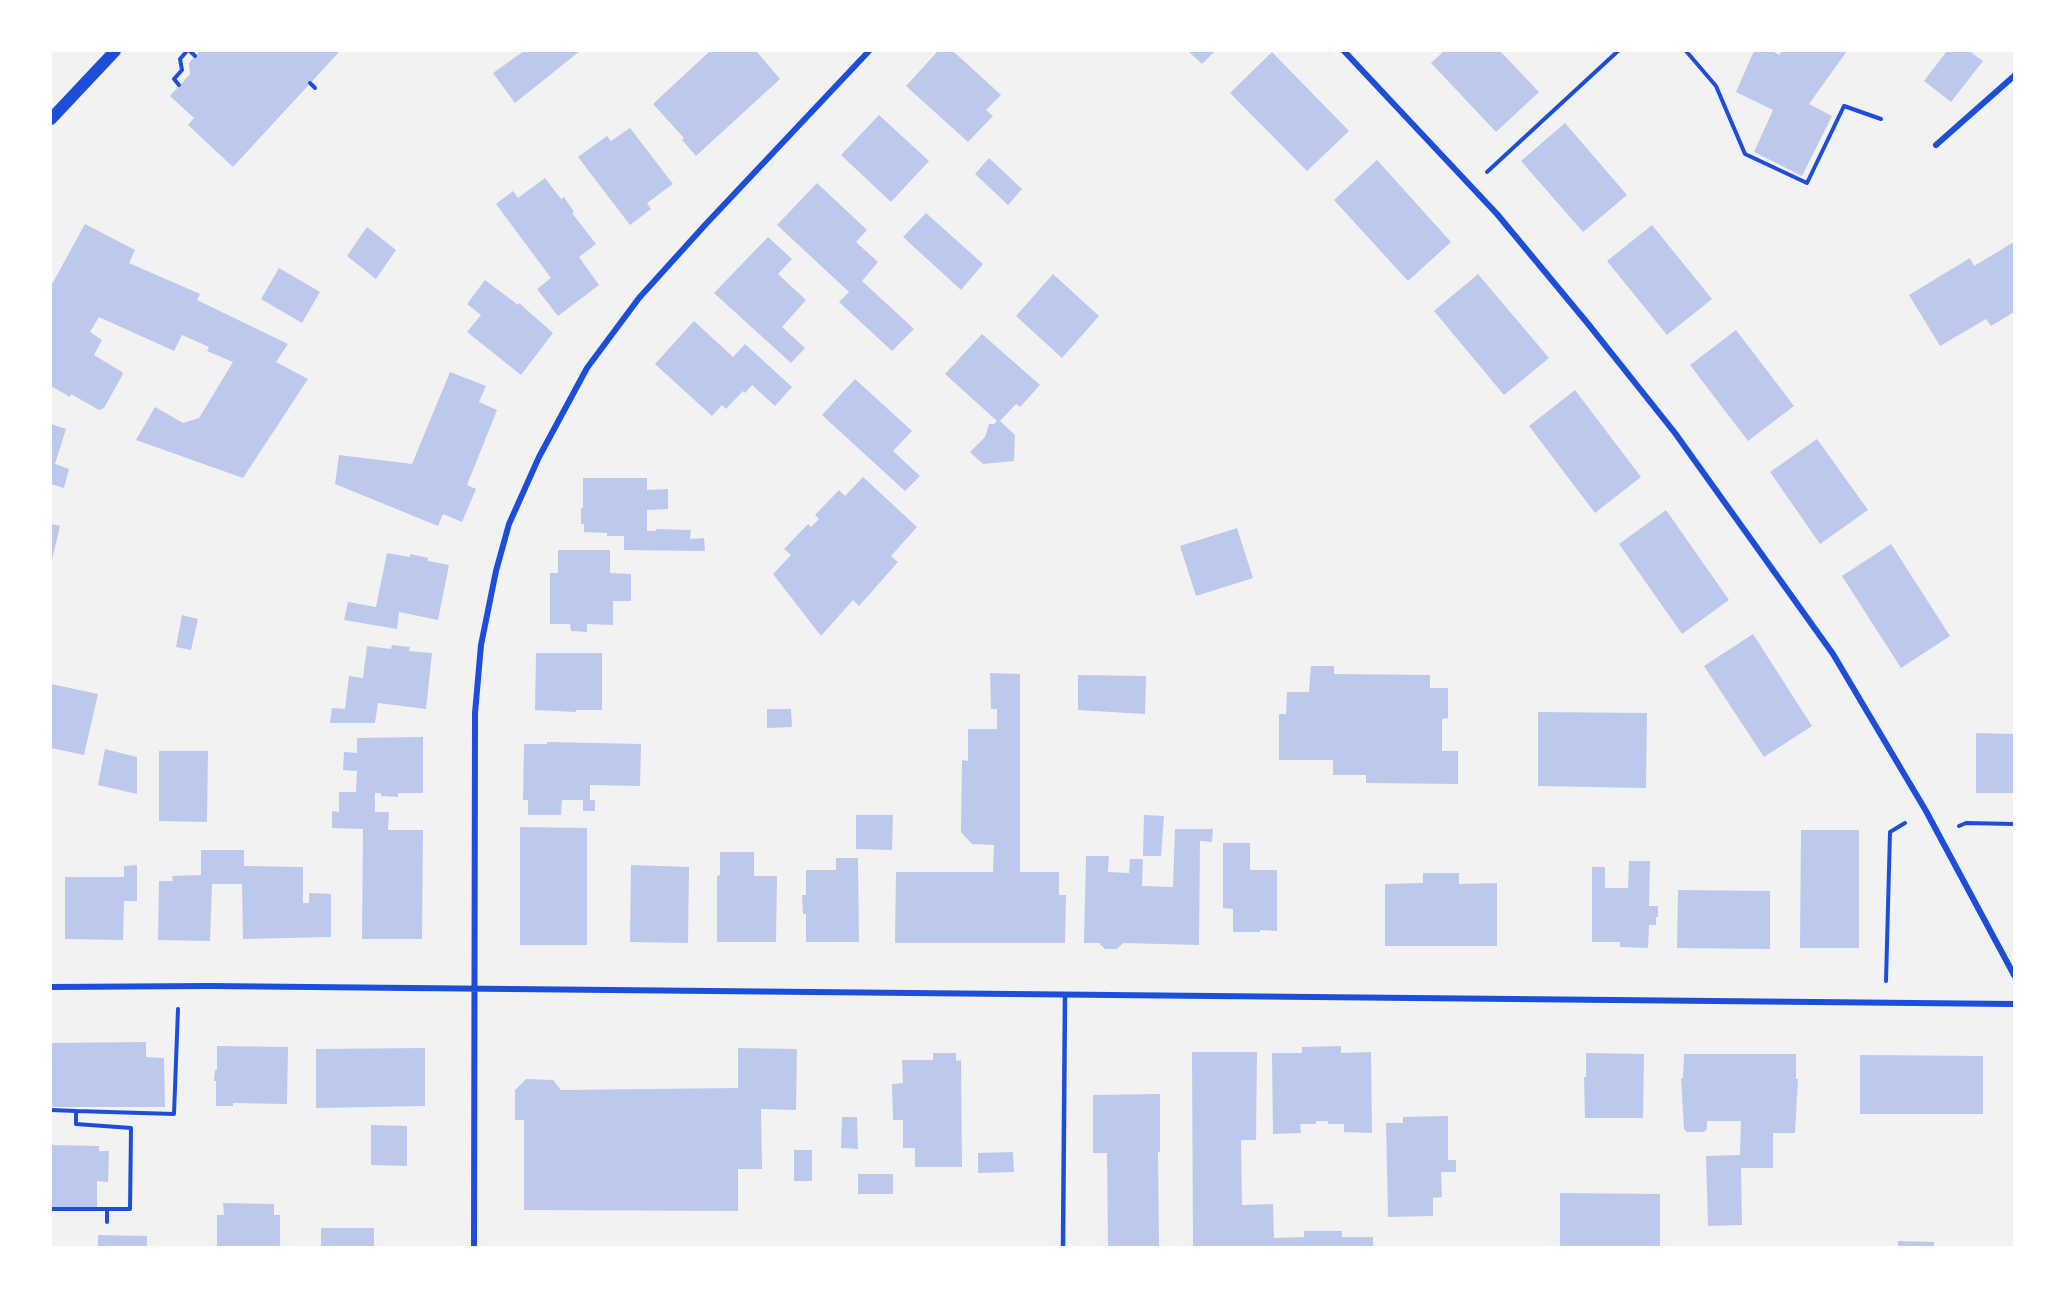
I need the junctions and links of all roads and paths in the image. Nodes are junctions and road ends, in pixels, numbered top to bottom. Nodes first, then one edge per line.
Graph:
1 (115, 51) edge
2 (188, 51) edge
3 (869, 51) edge
4 (1344, 51) edge
5 (1618, 51) edge
6 (1686, 51) edge
7 (195, 56) dead end
8 (2014, 76) edge
9 (310, 83) dead end
10 (180, 85) dead end
11 (315, 88) dead end
12 (51, 118) edge
13 (1881, 119) dead end
14 (1936, 145) dead end
15 (1471, 186) junction
16 (1926, 811) junction
17 (2014, 824) edge
18 (1940, 835) junction
19 (2014, 975) edge
20 (51, 987) edge
21 (179, 988) junction
22 (474, 989) junction
23 (1065, 995) junction
24 (1886, 1003) junction
25 (2014, 1004) edge
26 (51, 1110) edge
27 (76, 1111) junction
28 (51, 1209) edge
29 (107, 1210) junction
30 (107, 1222) dead end
31 (474, 1247) edge
32 (1063, 1247) edge

1 - 12 main road
2 - 7 path
2 - 10 path
3 - 22 street
4 - 15 street
5 - 15 path
6 - 13 path
8 - 14 street
9 - 11 path
15 - 16 street
16 - 18 street
16 - 24 path
17 - 18 path
18 - 19 street
20 - 21 street
21 - 22 street
21 - 27 path
22 - 23 street
22 - 31 street
23 - 24 street
23 - 32 lane
24 - 25 street
26 - 27 path
27 - 29 path
28 - 29 path
29 - 30 path

